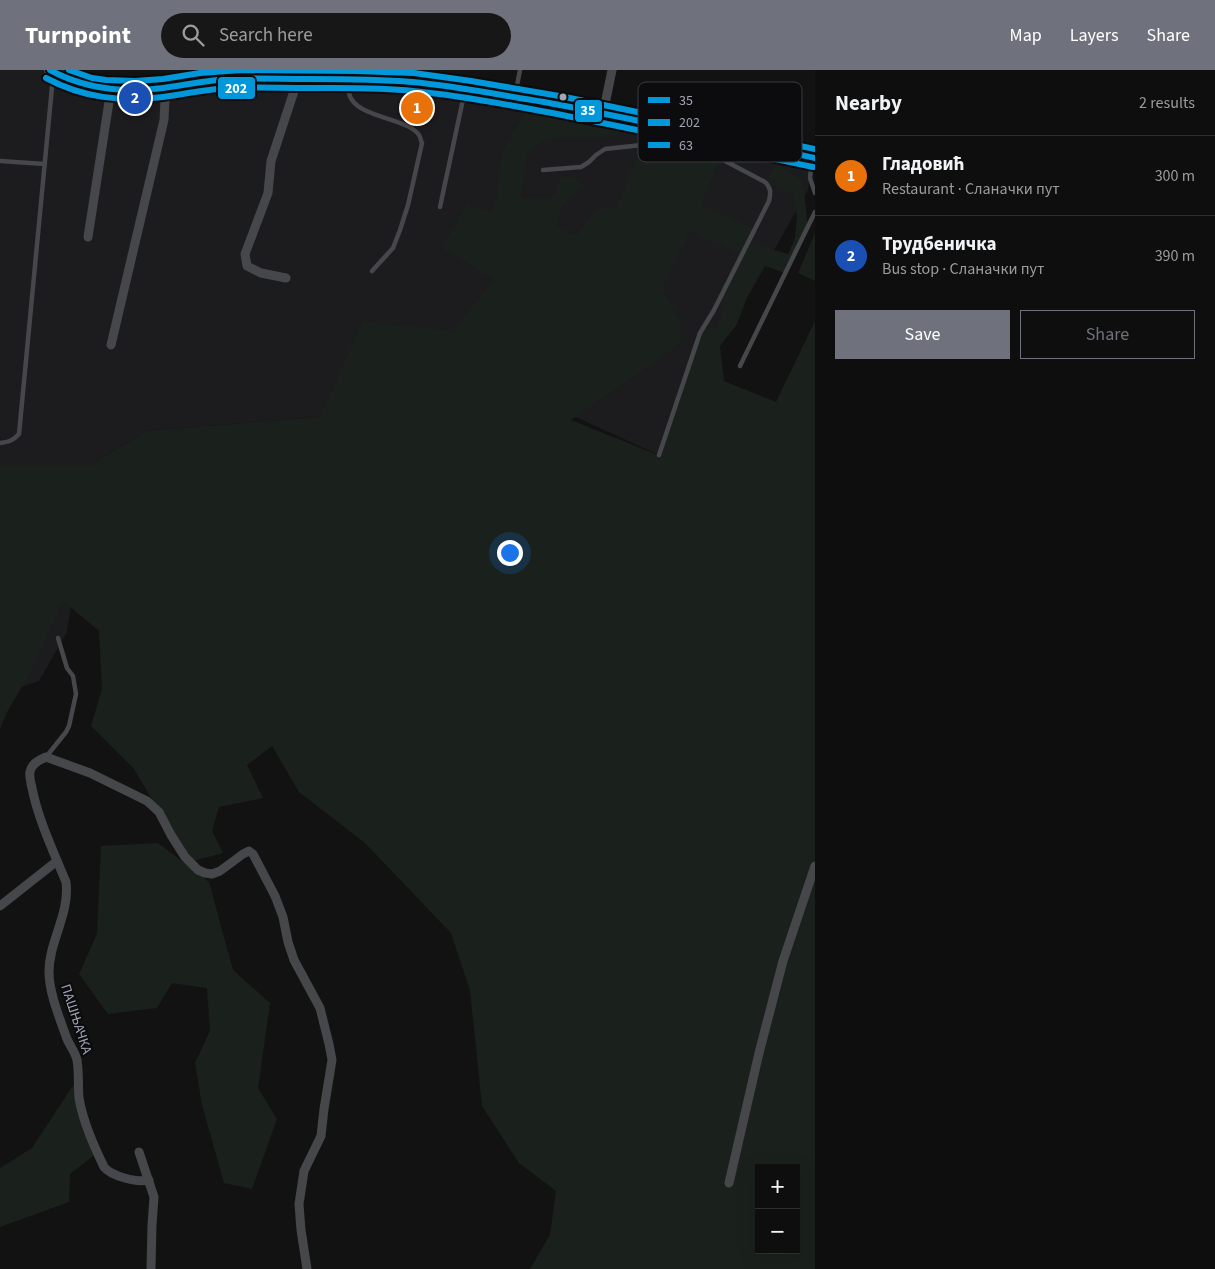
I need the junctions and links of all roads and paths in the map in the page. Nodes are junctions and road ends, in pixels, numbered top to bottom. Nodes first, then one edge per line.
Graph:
1 (520, 70) edge
2 (612, 70) edge
3 (52, 71) edge
4 (209, 75) edge
5 (298, 79) junction
6 (348, 80) junction
7 (163, 88) junction
8 (111, 89) junction
9 (466, 89) junction
10 (515, 97) junction
11 (603, 114) junction
12 (638, 121) edge
13 (638, 145) edge
14 (814, 158) edge
15 (0, 161) edge
16 (727, 162) edge
17 (45, 164) junction
18 (544, 170) dead end
19 (815, 192) edge
20 (440, 207) dead end
21 (815, 212) edge
22 (88, 237) dead end
23 (372, 271) dead end
24 (286, 278) dead end
25 (111, 345) dead end
26 (740, 366) dead end
27 (0, 443) edge
28 (659, 455) dead end
29 (58, 638) dead end
30 (46, 757) junction
31 (57, 861) junction
32 (815, 866) edge
33 (0, 906) edge
34 (139, 1152) dead end
35 (148, 1180) junction
36 (730, 1183) dead end
37 (151, 1269) edge
38 (307, 1269) edge

1 - 10 lane
2 - 11 street
3 - 8 street
3 - 17 lane
4 - 5 street
4 - 7 street
5 - 6 street
5 - 24 street
6 - 9 street
6 - 23 lane
7 - 8 street
7 - 25 street
8 - 22 street
9 - 10 street
9 - 20 lane
10 - 11 street
11 - 12 street
13 - 18 lane
14 - 19 lane
15 - 17 lane
16 - 28 lane
17 - 27 lane
21 - 26 lane
29 - 30 lane
30 - 31 street
30 - 38 street
31 - 33 street
31 - 35 street, ПАШЊАЧКА
32 - 36 street
34 - 35 street
35 - 37 street

